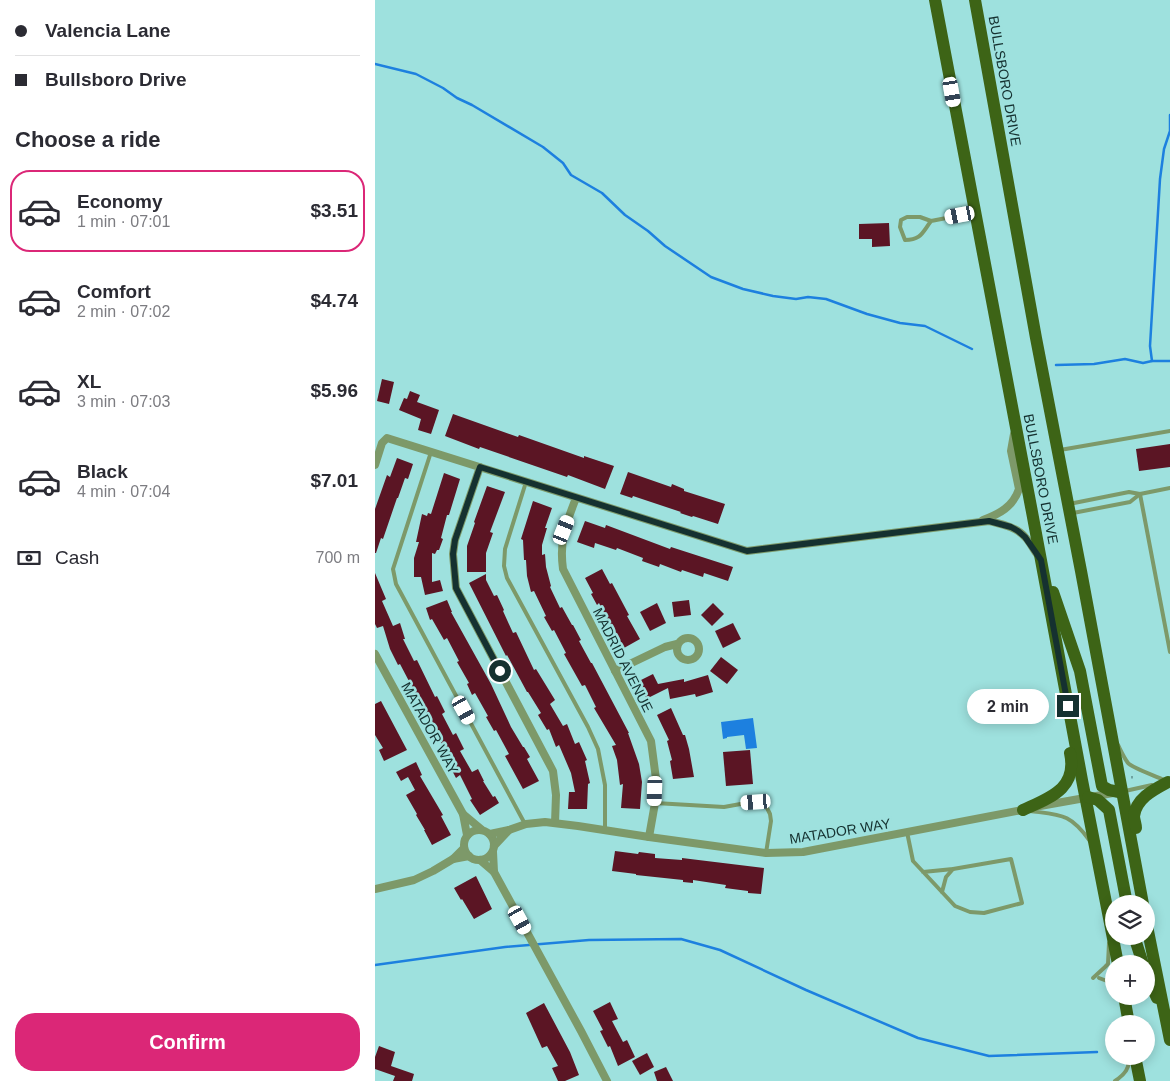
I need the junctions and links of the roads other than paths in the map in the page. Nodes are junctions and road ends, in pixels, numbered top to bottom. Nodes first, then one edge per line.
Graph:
1 (935, 0) edge
2 (975, 0) edge
3 (975, 212) junction
4 (931, 221) junction
5 (1015, 426) junction
6 (1170, 431) edge
7 (1058, 450) junction
8 (431, 452) junction
9 (375, 465) edge
10 (480, 467) junction
11 (526, 482) junction
12 (1170, 488) edge
13 (1139, 494) junction
14 (576, 498) junction
15 (1068, 509) junction
16 (969, 524) junction
17 (1040, 557) junction
18 (677, 644) dead end
19 (1170, 652) edge
20 (375, 654) edge
21 (615, 671) junction
22 (1068, 706) junction
23 (1112, 735) junction
24 (1169, 782) edge
25 (1121, 792) junction
26 (1087, 798) junction
27 (655, 803) junction
28 (1023, 810) junction
29 (463, 814) junction
30 (555, 823) junction
31 (525, 825) junction
32 (481, 829) junction
33 (509, 830) junction
34 (605, 830) junction
35 (907, 832) junction
36 (490, 834) junction
37 (467, 835) junction
38 (649, 837) junction
39 (464, 848) junction
40 (493, 849) junction
41 (1096, 851) junction
42 (767, 853) junction
43 (469, 856) junction
44 (453, 859) junction
45 (480, 860) junction
46 (953, 869) junction
47 (494, 872) junction
48 (923, 872) junction
49 (1139, 880) junction
50 (375, 889) edge
51 (942, 892) junction
52 (1125, 895) edge
53 (1142, 895) edge
54 (1105, 897) edge
55 (1108, 945) edge
56 (1151, 945) edge
57 (1093, 978) dead end
58 (1099, 978) dead end
59 (1105, 980) edge
60 (1155, 994) edge
61 (1166, 1019) junction
62 (1170, 1040) edge
63 (1128, 1065) edge
64 (1137, 1065) edge
65 (605, 1081) edge
66 (1115, 1081) edge
67 (1140, 1081) edge

1 - 3 main road, BULLSBORO DRIVE
2 - 7 main road, BULLSBORO DRIVE
3 - 4 lane
3 - 5 main road, BULLSBORO DRIVE
4 - 4 lane
5 - 16 street
5 - 17 main road, BULLSBORO DRIVE
6 - 7 lane
7 - 15 main road, BULLSBORO DRIVE
8 - 9 street
8 - 10 street
8 - 31 lane
10 - 11 street
10 - 30 street
11 - 14 street
11 - 34 lane
12 - 13 lane
13 - 15 lane
13 - 15 lane
13 - 19 lane
14 - 16 street
14 - 21 street, MADRID AVENUE
15 - 23 main road, BULLSBORO DRIVE
16 - 17 street
17 - 22 main road, BULLSBORO DRIVE
17 - 25 main road
18 - 21 street
20 - 29 street, MATADOR WAY
21 - 27 street, MADRID AVENUE
22 - 26 main road, BULLSBORO DRIVE
22 - 28 main road
23 - 24 lane
23 - 25 main road, BULLSBORO DRIVE
24 - 25 lane
24 - 49 main road
25 - 26 street, MATADOR WAY
25 - 49 main road, BULLSBORO DRIVE
26 - 28 street, MATADOR WAY
26 - 41 main road, BULLSBORO DRIVE
26 - 52 main road
27 - 38 street, MADRID AVENUE
27 - 42 lane
28 - 35 street, MATADOR WAY
28 - 41 lane
29 - 32 street, MATADOR WAY
29 - 37 street, MATADOR WAY
30 - 31 street, MATADOR WAY
30 - 34 street, MATADOR WAY
31 - 33 street, MATADOR WAY
32 - 36 street
32 - 37 street
33 - 36 street, MATADOR WAY
33 - 40 street, MATADOR WAY
34 - 38 street, MATADOR WAY
35 - 42 street, MATADOR WAY
35 - 48 lane
36 - 40 street
37 - 39 street
38 - 42 street, MATADOR WAY
39 - 43 street
39 - 44 street
40 - 45 street
40 - 47 street
41 - 54 main road, BULLSBORO DRIVE
43 - 44 street
43 - 45 street
44 - 50 street
45 - 47 street
46 - 48 lane
46 - 51 lane
46 - 51 lane
47 - 65 street
48 - 51 lane
49 - 53 main road, BULLSBORO DRIVE
55 - 57 lane
56 - 61 main road
58 - 59 lane
60 - 61 main road
61 - 62 main road
63 - 66 lane
64 - 67 main road

